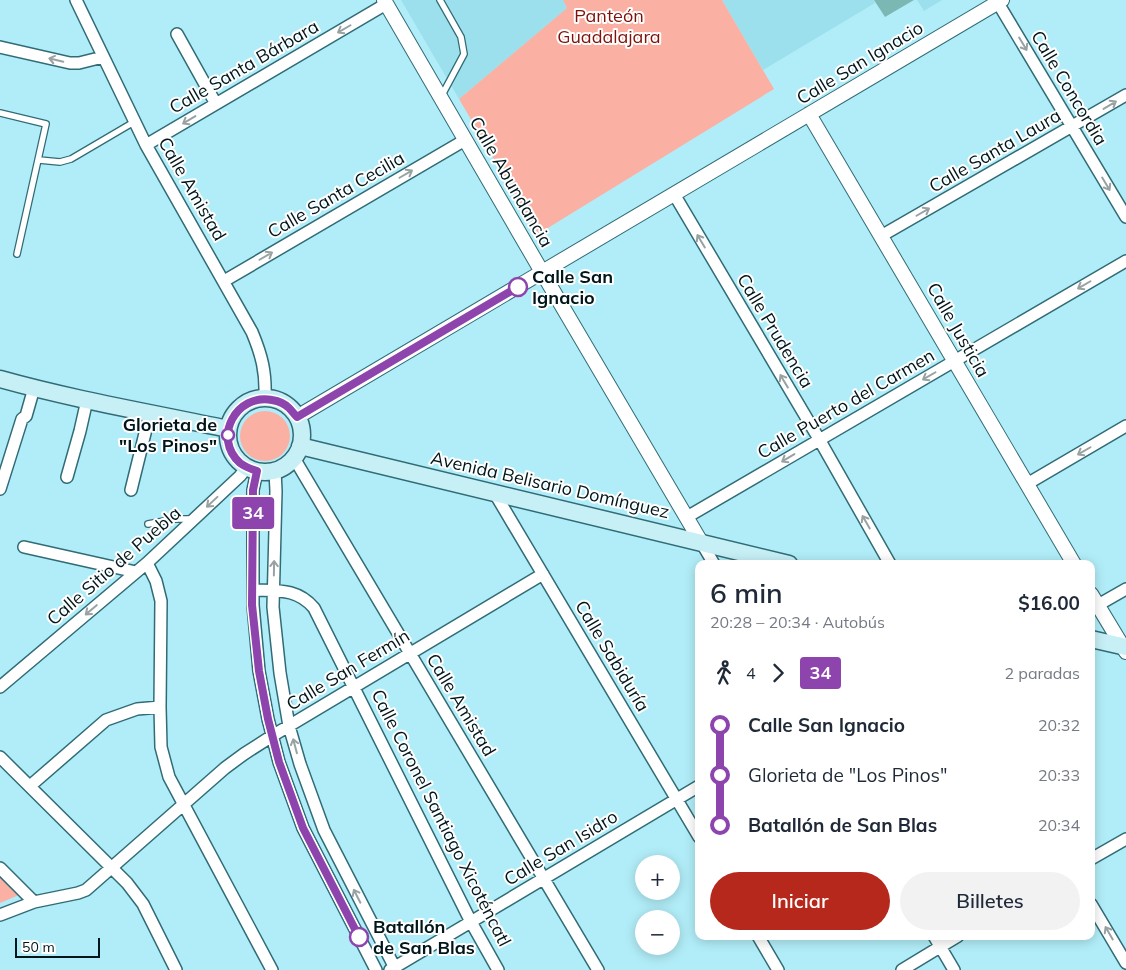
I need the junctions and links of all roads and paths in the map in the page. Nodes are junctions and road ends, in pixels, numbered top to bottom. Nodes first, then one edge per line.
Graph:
1 (440, 0) edge
2 (78, 1) edge
3 (1000, 1) edge
4 (385, 2) edge
5 (177, 34) dead end
6 (0, 47) edge
7 (103, 57) junction
8 (1126, 96) edge
9 (440, 98) junction
10 (216, 104) junction
11 (0, 113) edge
12 (809, 114) junction
13 (134, 122) junction
14 (1073, 127) junction
15 (465, 140) junction
16 (146, 146) junction
17 (39, 160) junction
18 (674, 194) junction
19 (1126, 217) edge
20 (881, 236) junction
21 (17, 254) dead end
22 (1126, 261) edge
23 (542, 272) junction
24 (224, 281) junction
25 (955, 362) junction
26 (0, 379) edge
27 (30, 387) junction
28 (265, 398) junction
29 (87, 400) junction
30 (150, 413) junction
31 (297, 417) junction
32 (1126, 426) edge
33 (228, 429) junction
34 (819, 439) junction
35 (297, 452) junction
36 (252, 469) junction
37 (275, 471) junction
38 (67, 477) dead end
39 (1027, 484) junction
40 (0, 489) edge
41 (130, 490) dead end
42 (494, 492) junction
43 (687, 517) junction
44 (193, 520) junction
45 (148, 524) dead end
46 (701, 542) junction
47 (24, 547) dead end
48 (712, 560) edge
49 (773, 560) edge
50 (888, 560) edge
51 (1072, 560) edge
52 (147, 563) junction
53 (136, 572) junction
54 (543, 574) junction
55 (1126, 589) edge
56 (253, 590) junction
57 (274, 591) junction
58 (1095, 600) edge
59 (1095, 640) edge
60 (1125, 649) edge
61 (410, 654) junction
62 (0, 687) edge
63 (354, 687) junction
64 (160, 707) junction
65 (289, 726) junction
66 (272, 736) junction
67 (0, 757) edge
68 (30, 786) junction
69 (695, 788) edge
70 (676, 800) junction
71 (184, 804) junction
72 (695, 831) edge
73 (1126, 839) edge
74 (1095, 857) edge
75 (111, 867) junction
76 (0, 868) edge
77 (544, 878) junction
78 (34, 902) junction
79 (1095, 911) edge
80 (0, 915) edge
81 (471, 922) junction
82 (760, 940) edge
83 (936, 940) edge
84 (951, 940) edge
85 (940, 947) junction
86 (1126, 963) edge
87 (393, 969) edge
88 (176, 970) edge
89 (272, 970) edge
90 (376, 970) edge
91 (498, 970) edge
92 (598, 970) edge
93 (778, 970) edge
94 (902, 970) edge
95 (954, 970) edge

1 - 9 lane
2 - 7 street, Calle Amistad
3 - 12 street, Calle San Ignacio
3 -> 14 street, Calle Concordia
4 - 9 street, Calle Abundancia
4 -> 10 street, Calle Santa Bárbara
5 - 10 street
7 -> 6 street
7 - 13 street, Calle Amistad
14 -> 8 street, Calle Santa Laura
9 - 15 street, Calle Abundancia
10 -> 16 street, Calle Santa Bárbara
11 - 17 lane
12 - 18 street, Calle San Ignacio
12 - 20 street, Calle Justicia
13 - 16 street, Calle Amistad
13 - 17 lane
14 -> 19 street, Calle Concordia
20 -> 14 street, Calle Santa Laura
15 - 23 street, Calle Abundancia
24 -> 15 street, Calle Santa Cecilia
16 - 24 street, Calle Amistad
17 - 21 lane
18 - 23 street, Calle San Ignacio
34 -> 18 street, Calle Prudencia
20 - 25 street, Calle Justicia
22 -> 25 street, Calle Puerto del Carmen
23 - 31 street, Calle San Ignacio
23 - 43 street, Calle Abundancia
24 - 28 street, Calle Amistad
25 -> 34 street, Calle Puerto del Carmen
25 - 39 street, Calle Justicia
26 - 27 main road
27 - 29 main road
27 - 40 street
28 - 31 main road
28 - 33 main road
29 - 30 main road
29 - 38 street
30 - 33 main road
30 - 41 street
31 - 35 main road
32 -> 39 street
33 - 36 main road
34 -> 43 street, Calle Puerto del Carmen
50 -> 34 street, Calle Prudencia
35 - 37 main road
35 - 42 main road, Avenida Belisario Domínguez
35 - 61 street, Calle Amistad
36 - 37 main road
36 -> 44 street, Calle Sitio de Puebla
36 - 56 street
57 -> 37 street
39 - 51 street, Calle Justicia
42 - 46 main road, Avenida Belisario Domínguez
42 - 54 street, Calle Sabiduría
43 - 46 street, Calle Abundancia
44 - 45 lane
44 - 52 street, Calle Sitio de Puebla
46 - 48 street, Calle Abundancia
46 - 49 main road, Avenida Belisario Domínguez
47 - 53 street
52 - 53 street, Calle Sitio de Puebla
52 - 64 street
53 -> 62 street, Calle Sitio de Puebla
54 - 61 street, Calle San Fermín
54 - 70 street, Calle Sabiduría
55 - 58 street
56 - 57 street, Calle Coronel Santiago Xicoténcatl
56 - 66 street
57 - 63 street, Calle Coronel Santiago Xicoténcatl
57 - 65 street
58 - 60 street
59 - 60 main road
61 - 63 street, Calle San Fermín
61 - 77 street, Calle Amistad
63 - 65 street, Calle San Fermín
63 - 81 street, Calle Coronel Santiago Xicoténcatl
64 - 68 street
64 - 71 street
65 - 66 street, Calle San Fermín
87 -> 65 street
66 - 71 street, Calle San Fermín
66 - 90 street
67 - 68 street
68 - 75 street
69 - 70 street, Calle San Isidro
70 - 72 street, Calle Sabiduría
70 - 77 street, Calle San Isidro
71 - 75 street, Calle San Fermín
71 - 89 street
73 - 74 street
75 - 78 street, Calle San Fermín
75 - 88 street
76 - 78 street
77 - 81 street, Calle San Isidro
77 - 92 street, Calle Amistad
78 - 80 street, Calle San Fermín
86 -> 79 street
81 - 87 street, Calle San Isidro
81 - 91 street, Calle Coronel Santiago Xicoténcatl
82 - 93 street
83 - 85 street
84 - 85 street
85 - 94 street
85 - 95 street

